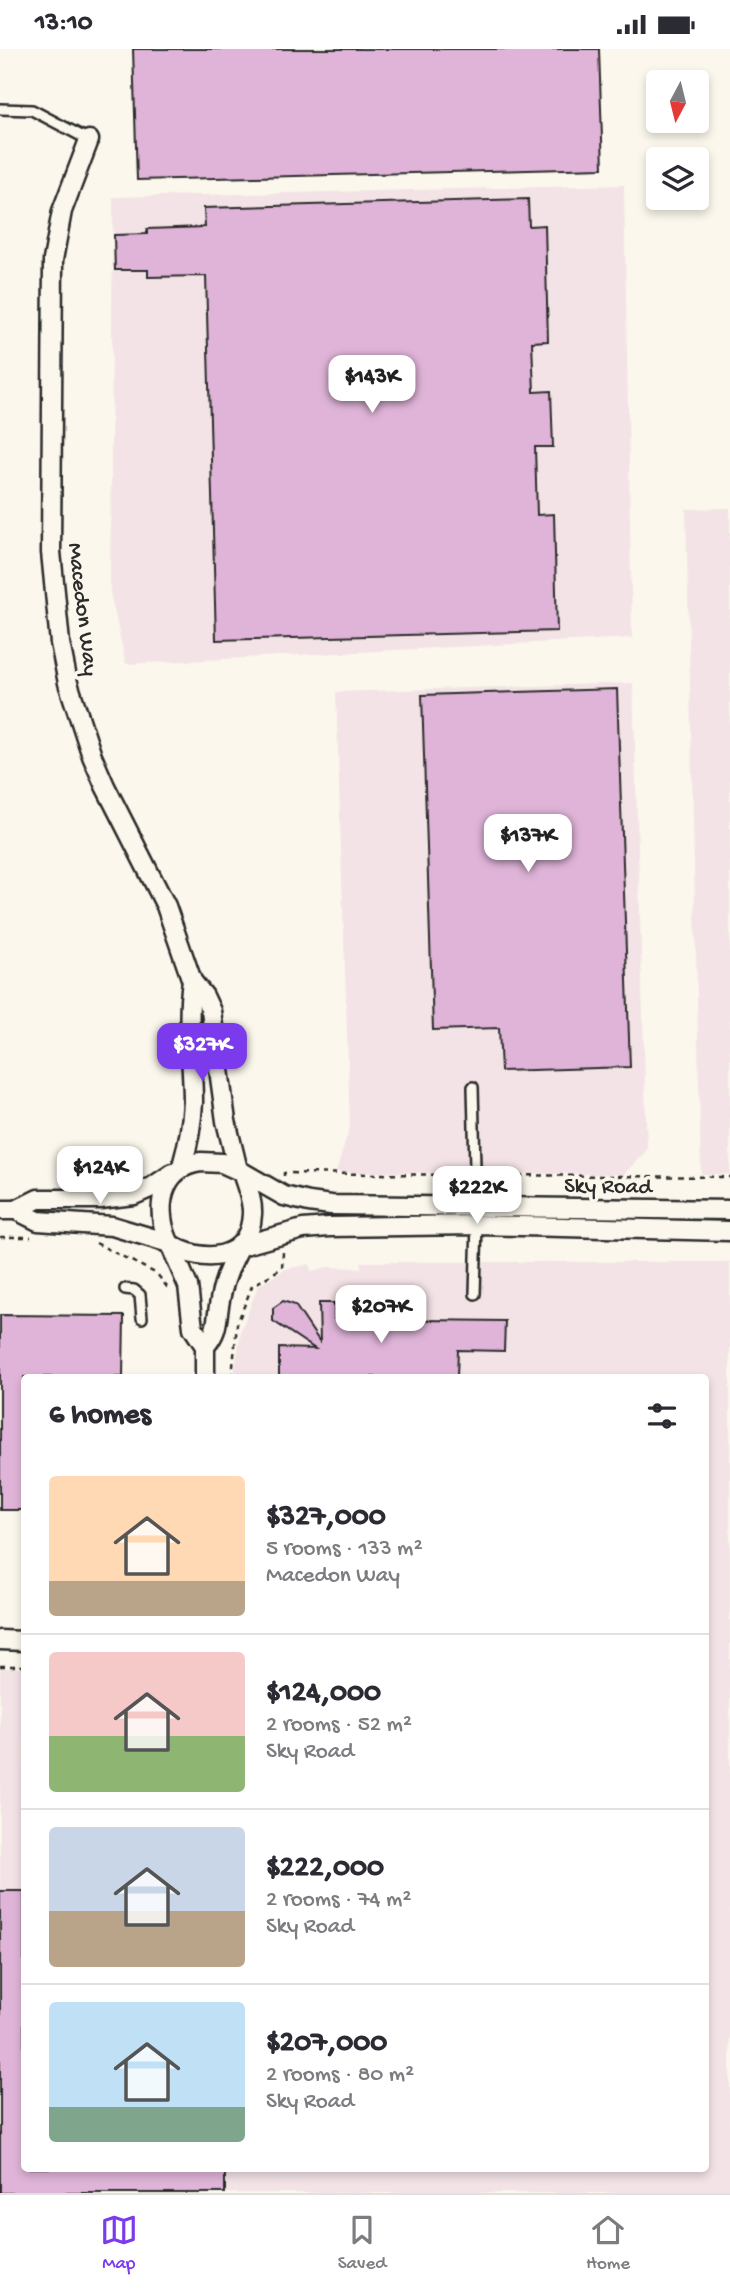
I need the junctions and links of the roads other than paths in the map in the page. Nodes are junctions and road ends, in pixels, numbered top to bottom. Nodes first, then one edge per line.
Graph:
1 (0, 109) edge
2 (89, 140) joint
3 (192, 981) junction
4 (473, 1087) dead end
5 (180, 1168) junction
6 (240, 1171) junction
7 (476, 1207) junction
8 (8, 1210) edge
9 (730, 1210) edge
10 (477, 1225) junction
11 (730, 1231) edge
12 (170, 1244) junction
13 (240, 1247) junction
14 (125, 1289) dead end
15 (475, 1294) dead end
16 (142, 1318) dead end
17 (205, 1346) junction
18 (205, 1374) edge
19 (0, 1640) edge
20 (21, 1640) edge

1 - 2 lane
2 - 3 street, Macedon Way
3 - 5 street, Macedon Way
3 - 6 street, Macedon Way
4 - 7 lane
5 - 6 street
5 - 8 street
5 - 12 street
6 - 7 street, Sky Road
6 - 13 street
7 - 9 street, Sky Road
7 - 10 lane
8 - 12 street
10 - 11 street, Sky Road
10 - 13 street, Sky Road
10 - 15 lane
12 - 13 street
12 - 17 street
13 - 17 street
14 - 16 lane
17 - 18 street
19 - 20 street

